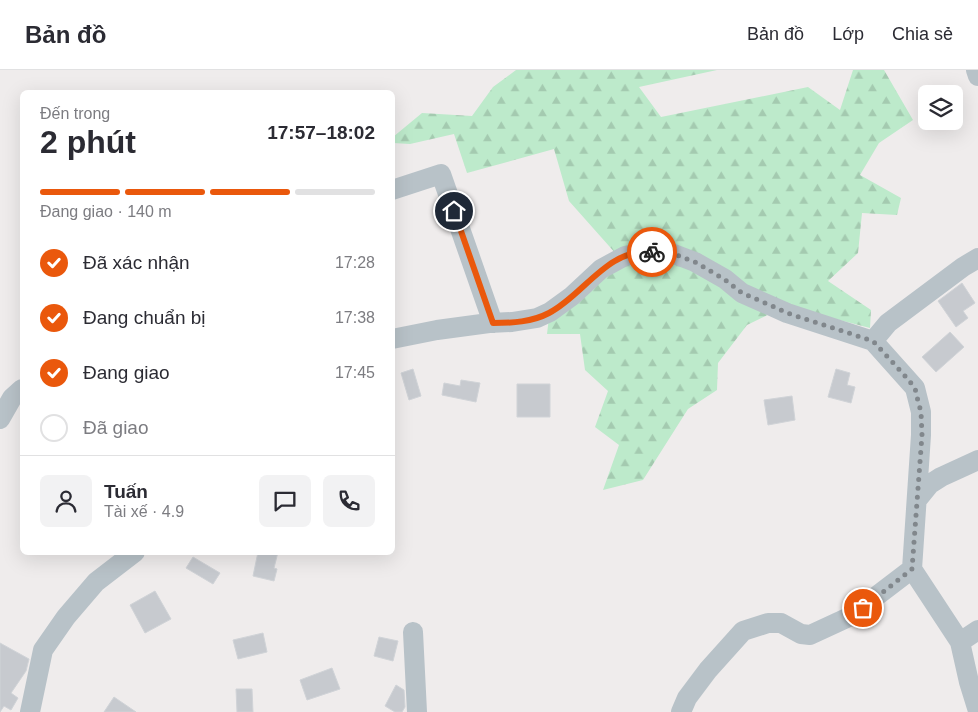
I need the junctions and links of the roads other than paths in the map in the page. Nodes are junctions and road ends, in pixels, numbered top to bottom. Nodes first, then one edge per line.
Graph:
1 (976, 70) edge
2 (978, 76) edge
3 (395, 189) edge
4 (978, 258) edge
5 (493, 323) junction
6 (395, 338) edge
7 (873, 341) junction
8 (20, 391) edge
9 (0, 419) edge
10 (978, 460) edge
11 (917, 500) junction
12 (131, 555) edge
13 (912, 569) junction
14 (978, 630) edge
15 (413, 632) dead end
16 (960, 642) junction
17 (978, 711) edge
18 (30, 712) edge
19 (417, 712) edge
20 (681, 712) edge

1 - 2 street
3 - 5 street
4 - 7 street
5 - 6 street
5 - 7 street
7 - 11 street
8 - 9 street
10 - 11 street
11 - 13 street
12 - 18 street
13 - 16 street
13 - 20 street
14 - 16 street
15 - 19 street
16 - 17 street

